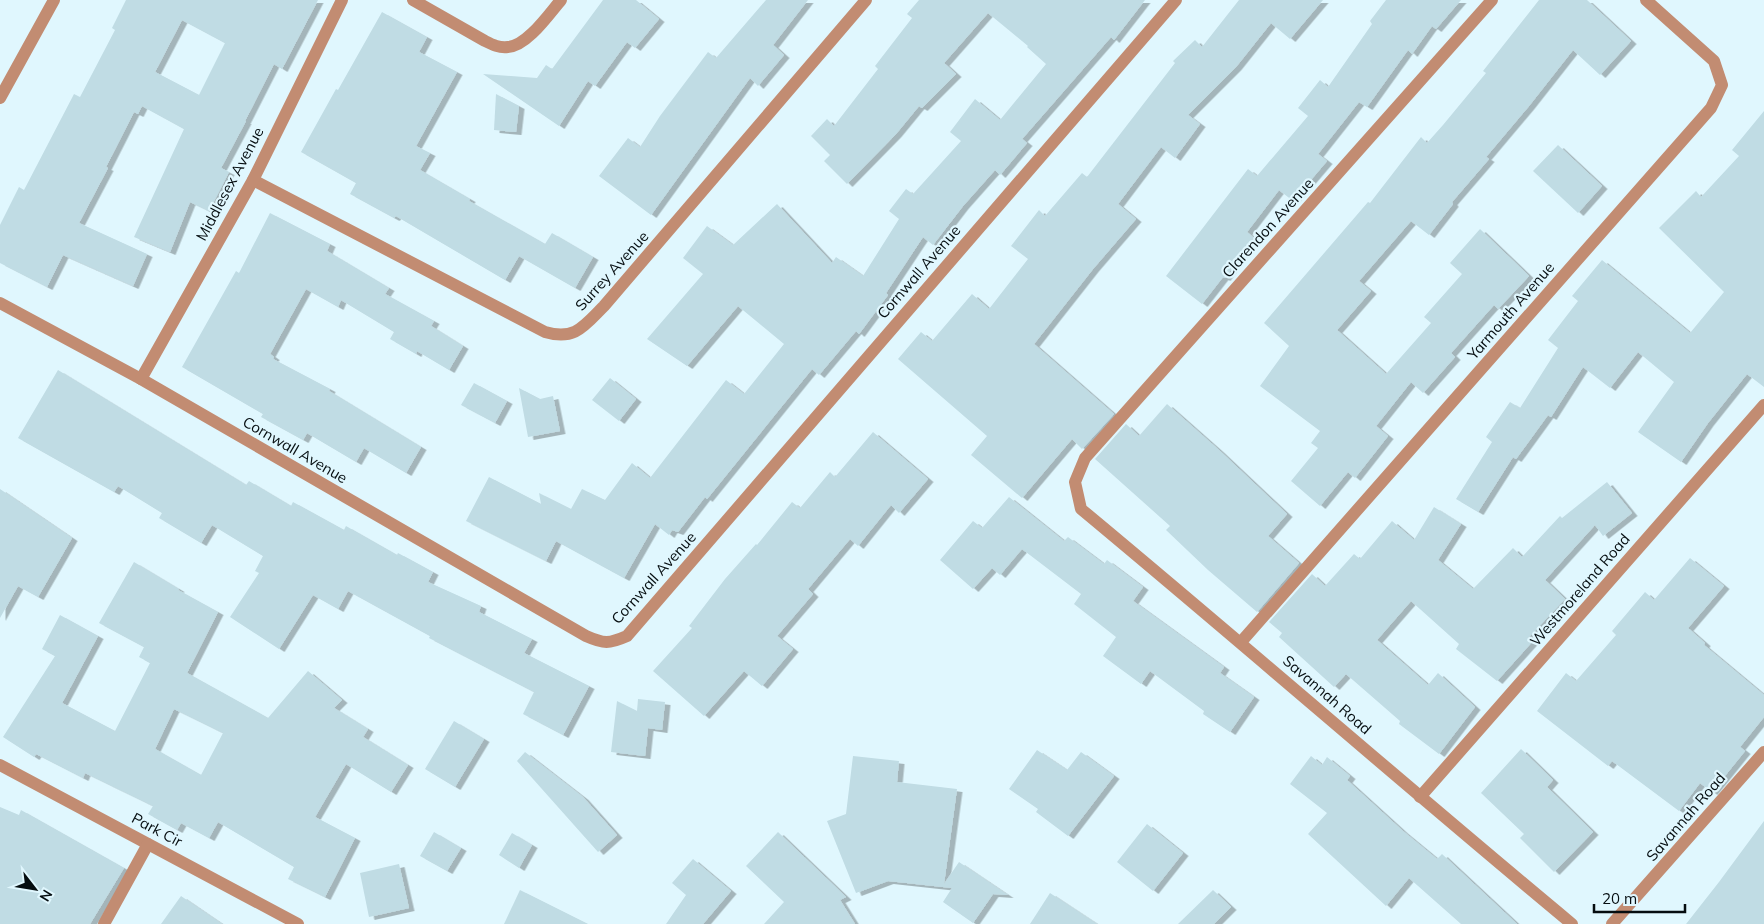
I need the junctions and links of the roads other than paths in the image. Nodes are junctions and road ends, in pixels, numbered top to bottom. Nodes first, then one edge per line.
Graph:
1 (54, 0) edge
2 (342, 0) edge
3 (413, 0) edge
4 (561, 0) edge
5 (866, 0) edge
6 (1176, 0) edge
7 (1492, 0) edge
8 (1646, 0) edge
9 (0, 98) edge
10 (253, 180) junction
11 (0, 303) edge
12 (141, 379) junction
13 (1764, 405) edge
14 (1075, 482) joint
15 (1241, 642) junction
16 (1764, 752) edge
17 (0, 765) edge
18 (1420, 797) junction
19 (148, 844) junction
20 (104, 924) edge
21 (298, 924) edge
22 (1572, 924) edge
23 (1612, 924) edge

1 - 9 street
2 - 10 street, Middlesex Avenue
3 - 4 street
5 - 10 street, Surrey Avenue
6 - 12 street, Cornwall Avenue
7 - 14 street, Clarendon Avenue
8 - 15 street, Yarmouth Avenue
10 - 12 street, Middlesex Avenue
11 - 12 street, Cornwall Avenue
13 - 18 street, Westmoreland Road
14 - 15 street, Savannah Road
15 - 18 street, Savannah Road
16 - 23 street, Savannah Road
17 - 19 street, Park Cir
18 - 22 street, Savannah Road
19 - 20 street
19 - 21 street, Park Cir

